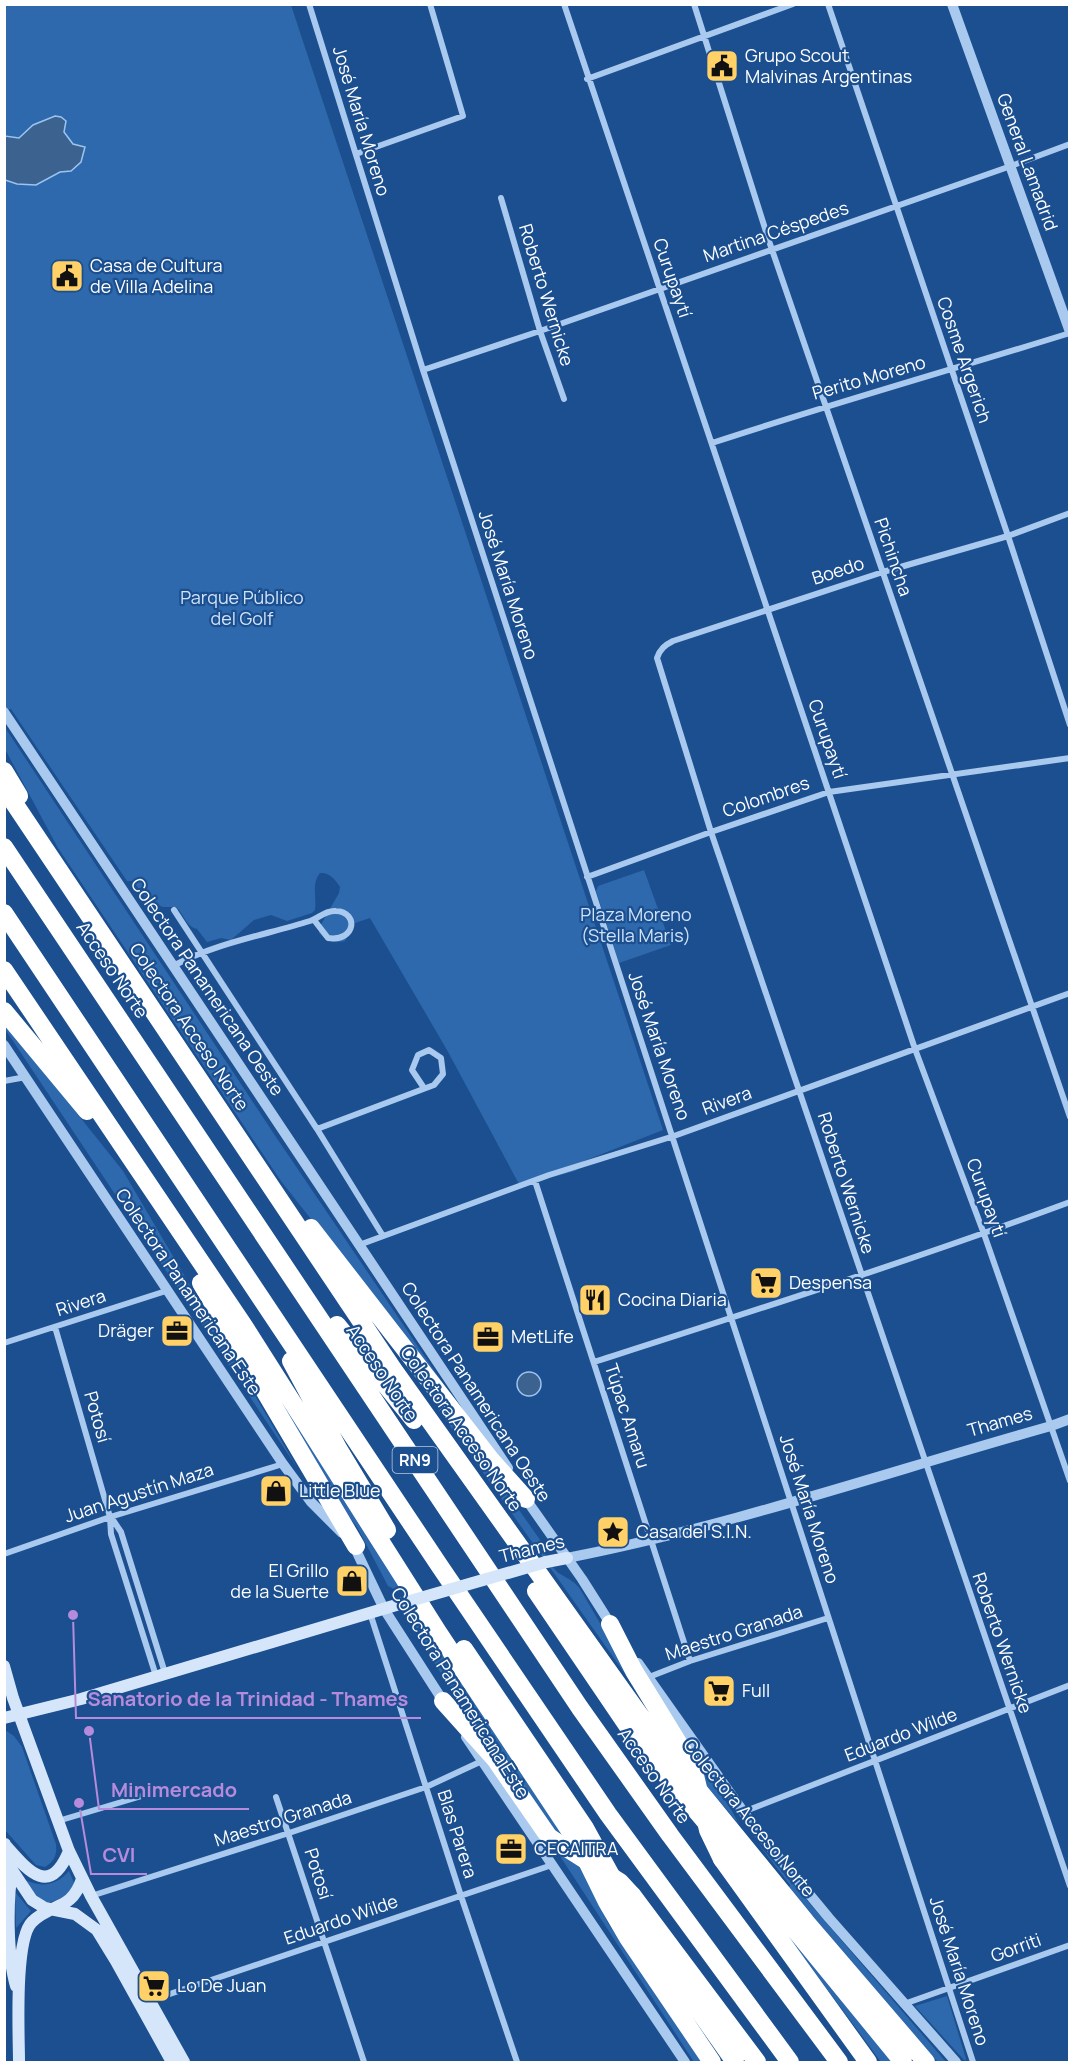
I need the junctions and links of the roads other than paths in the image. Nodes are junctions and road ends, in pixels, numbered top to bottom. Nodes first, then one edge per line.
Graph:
1 (309, 4) edge
2 (430, 4) edge
3 (564, 4) edge
4 (694, 4) edge
5 (793, 4) edge
6 (828, 4) edge
7 (952, 4) edge
8 (705, 36) junction
9 (588, 79) junction
10 (1070, 144) edge
11 (356, 154) junction
12 (1011, 166) junction
13 (501, 198) dead end
14 (896, 206) junction
15 (772, 249) junction
16 (660, 288) junction
17 (540, 331) junction
18 (1070, 332) edge
19 (423, 370) junction
20 (952, 370) junction
21 (564, 399) dead end
22 (825, 405) junction
23 (712, 443) junction
24 (1070, 513) edge
25 (1008, 536) junction
26 (883, 572) junction
27 (768, 610) junction
28 (657, 658) joint
29 (4, 712) edge
30 (1070, 725) edge
31 (1070, 758) edge
32 (4, 771) edge
33 (952, 774) junction
34 (4, 788) edge
35 (829, 792) junction
36 (711, 832) junction
37 (4, 847) edge
38 (57, 866) junction
39 (587, 877) junction
40 (174, 910) dead end
41 (4, 913) edge
42 (314, 920) junction
43 (201, 952) junction
44 (173, 966) junction
45 (4, 970) edge
46 (1070, 993) edge
47 (1032, 1007) junction
48 (4, 1011) edge
49 (4, 1045) edge
50 (915, 1049) junction
51 (26, 1077) junction
52 (4, 1081) edge
53 (424, 1088) junction
54 (800, 1091) junction
55 (1070, 1117) edge
56 (317, 1129) junction
57 (674, 1136) junction
58 (238, 1138) junction
59 (535, 1181) junction
60 (150, 1187) junction
61 (1070, 1202) edge
62 (984, 1234) junction
63 (383, 1236) junction
64 (359, 1245) junction
65 (274, 1250) junction
66 (234, 1256) junction
67 (861, 1274) junction
68 (166, 1291) junction
69 (732, 1318) junction
70 (55, 1327) junction
71 (4, 1343) edge
72 (594, 1362) junction
73 (1070, 1419) edge
74 (1051, 1426) junction
75 (925, 1463) junction
76 (283, 1464) junction
77 (1070, 1481) edge
78 (526, 1499) junction
79 (790, 1502) junction
80 (110, 1516) junction
81 (651, 1540) junction
82 (356, 1546) junction
83 (4, 1554) edge
84 (567, 1558) junction
85 (384, 1609) junction
86 (370, 1613) junction
87 (828, 1618) junction
88 (610, 1624) junction
89 (690, 1661) junction
90 (4, 1666) edge
91 (161, 1675) junction
92 (649, 1677) junction
93 (1070, 1685) edge
94 (443, 1701) junction
95 (1010, 1709) junction
96 (21, 1715) junction
97 (4, 1720) edge
98 (31, 1743) junction
99 (482, 1761) junction
100 (875, 1761) junction
101 (426, 1787) junction
102 (155, 1792) dead end
103 (276, 1797) dead end
104 (743, 1812) junction
105 (57, 1821) junction
106 (289, 1833) junction
107 (5, 1844) edge
108 (69, 1851) junction
109 (552, 1865) junction
110 (12, 1870) junction
111 (82, 1879) junction
112 (1070, 1886) edge
113 (91, 1896) junction
114 (461, 1896) junction
115 (52, 1910) junction
116 (325, 1942) junction
117 (1070, 1945) edge
118 (948, 1989) junction
119 (18, 1990) junction
120 (145, 2003) junction
121 (904, 2004) junction
122 (20, 2062) edge
123 (172, 2062) edge
124 (184, 2062) edge
125 (364, 2062) edge
126 (517, 2062) edge
127 (685, 2062) edge
128 (712, 2062) edge
129 (735, 2062) edge
130 (757, 2062) edge
131 (790, 2062) edge
132 (839, 2062) edge
133 (868, 2062) edge
134 (903, 2062) edge
135 (926, 2062) edge
136 (956, 2062) edge
137 (973, 2062) edge

1 - 11 street, José María Moreno
2 - 11 street
3 - 9 street, Curupaytí
4 - 8 street, Pichincha
5 - 8 street
6 - 14 street, Cosme Argerich
7 - 12 street, General Lamadrid
8 - 9 street
8 - 15 street, Pichincha
9 - 16 street, Curupaytí
10 - 12 street, Martina Céspedes
11 - 19 street, José María Moreno
12 - 14 street, Martina Céspedes
12 - 18 street, General Lamadrid
13 - 17 street, Roberto Wernicke
14 - 15 street, Martina Céspedes
14 - 20 street, Cosme Argerich
15 - 16 street, Martina Céspedes
15 - 22 street, Pichincha
16 - 17 street, Martina Céspedes
16 - 23 street, Curupaytí
17 - 19 street, Martina Céspedes
17 - 21 street, Roberto Wernicke
18 - 20 street, Perito Moreno
19 - 39 street, José María Moreno
20 - 22 street, Perito Moreno
20 - 25 street, Cosme Argerich
22 - 23 street, Perito Moreno
22 - 26 street, Pichincha
23 - 27 street, Curupaytí
24 - 25 street, Boedo
25 - 26 street, Boedo
25 - 30 street, Cosme Argerich
26 - 27 street, Boedo
26 - 33 street, Pichincha
27 - 28 street, Boedo
27 - 35 street, Curupaytí
28 - 36 street, Roberto Wernicke
29 - 44 street, Colectora Panamericana Oeste
31 - 33 street, Colombres
32 - 38 highway
33 - 35 street, Colombres
33 - 47 street, Pichincha
34 - 38 highway, Colectora Acceso Norte
35 - 36 street, Colombres
35 - 50 street, Curupaytí
36 - 39 street, Colombres
36 - 54 street, Roberto Wernicke
37 - 65 highway, Acceso Norte / RN9
38 - 58 highway, Colectora Acceso Norte
39 - 57 street, José María Moreno
40 - 43 street
41 - 66 highway, RN9
42 - 42 street
42 - 43 street
43 - 44 street
43 - 56 street
44 - 64 street, Colectora Panamericana Oeste
45 - 60 highway
46 - 47 street, Rivera
47 - 50 street, Rivera
47 - 55 street, Pichincha
48 - 60 highway
49 - 51 street, Colectora Panamericana Este
50 - 54 street, Rivera
50 - 62 street, Curupaytí
51 - 52 street
51 - 68 street, Colectora Panamericana Este
53 - 53 street
53 - 56 street
54 - 57 street, Rivera
54 - 67 street, Roberto Wernicke
56 - 63 street
57 - 59 street, Rivera
57 - 69 street, José María Moreno
58 - 78 highway
58 - 135 highway, Colectora Acceso Norte
59 - 63 street, Rivera
59 - 72 street, Túpac Amaru
60 - 82 highway
60 - 128 highway
61 - 62 street
62 - 67 street
62 - 74 street, Curupaytí
63 - 64 street, Rivera
64 - 78 street, Colectora Panamericana Oeste
65 - 132 highway, Acceso Norte / RN9
65 - 134 highway
66 - 129 highway
66 - 131 highway, RN9
67 - 69 street
67 - 75 street, Roberto Wernicke
68 - 70 street, Rivera
68 - 76 street, Colectora Panamericana Este
69 - 72 street
69 - 79 street, José María Moreno
70 - 71 street, Rivera
70 - 80 street, Potosí
72 - 81 street, Túpac Amaru
73 - 74 street, Thames
74 - 75 street, Thames
74 - 77 street, Curupaytí
75 - 79 street, Thames
75 - 95 street, Roberto Wernicke
76 - 80 street, Juan Agustín Maza
76 - 82 street, Colectora Panamericana Este
78 - 84 street, Colectora Panamericana Oeste
79 - 81 street, Thames
79 - 87 street, José María Moreno
80 - 83 street, Juan Agustín Maza
80 - 91 street, Potosí
81 - 84 street, Thames
81 - 89 street, Túpac Amaru
82 - 85 street, Colectora Panamericana Este
84 - 85 main road, Thames, bridge
84 - 88 street, Colectora Panamericana Oeste
85 - 86 main road, Thames
85 - 94 street, Colectora Panamericana Este
86 - 91 main road, Thames
86 - 101 street, Blas Parera
87 - 89 street, Maestro Granada
87 - 100 street, José María Moreno
88 - 92 street, Colectora Panamericana Oeste
88 - 133 highway, bridge
89 - 92 street, Maestro Granada
90 - 96 main road
91 - 96 main road, Thames
92 - 104 street, Colectora Panamericana Oeste
93 - 95 street, Eduardo Wilde
94 - 99 street, Colectora Panamericana Este
94 - 130 highway, bridge
95 - 100 street, Eduardo Wilde
95 - 112 street, Roberto Wernicke
96 - 97 main road, Thames
96 - 98 main road
97 - 98 main road
98 - 105 main road
99 - 101 street, Maestro Granada
99 - 109 street, Colectora Panamericana Este
100 - 104 street, Eduardo Wilde
100 - 118 street, José María Moreno
101 - 106 street, Maestro Granada
101 - 114 street, Blas Parera
102 - 105 street
103 - 106 street, Potosí
104 - 121 street, Colectora Panamericana Oeste
105 - 108 main road
106 - 113 street, Maestro Granada
106 - 116 street, Potosí
107 - 108 main road
107 - 110 main road
108 - 111 main road
109 - 114 street, Eduardo Wilde
109 - 127 street, Colectora Panamericana Este
110 - 115 main road
110 - 119 main road
111 - 113 main road
111 - 115 main road
113 - 120 main road
114 - 116 street, Eduardo Wilde
114 - 126 street, Blas Parera
115 - 119 main road
115 - 120 main road
116 - 120 street, Eduardo Wilde
116 - 125 street, Potosí
117 - 118 street, Gorriti
118 - 121 street, Gorriti
118 - 137 street, José María Moreno
119 - 122 main road
120 - 123 main road
120 - 124 main road
121 - 136 street, Colectora Panamericana Oeste

